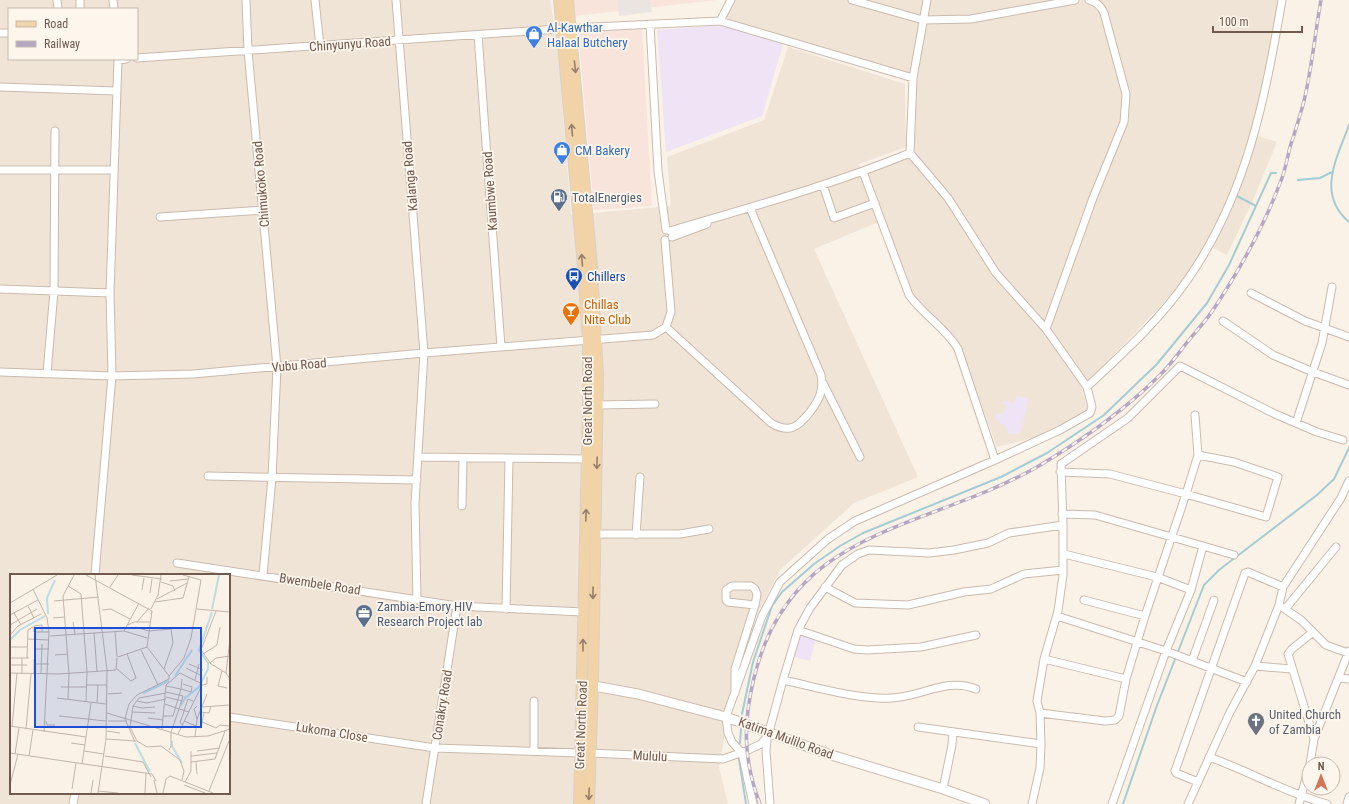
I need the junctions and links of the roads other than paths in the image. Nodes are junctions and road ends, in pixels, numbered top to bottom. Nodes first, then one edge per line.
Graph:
1 (246, 0) edge
2 (315, 0) edge
3 (396, 0) edge
4 (559, 0) edge
5 (568, 0) edge
6 (731, 0) edge
7 (852, 0) edge
8 (927, 0) edge
9 (1075, 0) edge
10 (1089, 0) edge
11 (1282, 0) edge
12 (923, 20) junction
13 (720, 21) junction
14 (650, 24) junction
15 (567, 28) junction
16 (478, 35) junction
17 (399, 40) junction
18 (320, 46) junction
19 (248, 51) junction
20 (138, 58) edge
21 (118, 60) edge
22 (912, 78) junction
23 (0, 87) edge
24 (116, 91) junction
25 (55, 131) dead end
26 (910, 153) junction
27 (55, 169) junction
28 (0, 170) edge
29 (114, 170) junction
30 (864, 172) junction
31 (823, 185) junction
32 (875, 203) junction
33 (750, 208) junction
34 (264, 210) junction
35 (160, 217) dead end
36 (668, 234) junction
37 (1332, 287) dead end
38 (0, 289) edge
39 (54, 291) junction
40 (110, 293) junction
41 (1252, 293) dead end
42 (1223, 321) dead end
43 (666, 327) junction
44 (1046, 329) junction
45 (1325, 329) junction
46 (1349, 337) edge
47 (592, 340) junction
48 (501, 347) junction
49 (424, 353) junction
50 (278, 367) junction
51 (0, 372) edge
52 (1313, 372) junction
53 (47, 373) junction
54 (112, 376) junction
55 (823, 383) junction
56 (1349, 385) edge
57 (1087, 387) junction
58 (655, 404) dead end
59 (598, 405) junction
60 (1195, 414) dead end
61 (1296, 423) junction
62 (1343, 440) dead end
63 (1198, 455) junction
64 (418, 457) junction
65 (860, 457) dead end
66 (463, 458) junction
67 (509, 459) junction
68 (587, 459) junction
69 (995, 460) junction
70 (1060, 472) junction
71 (208, 476) dead end
72 (640, 477) dead end
73 (272, 478) junction
74 (417, 480) junction
75 (1349, 481) edge
76 (1186, 494) junction
77 (462, 506) dead end
78 (1062, 514) junction
79 (1063, 525) junction
80 (709, 528) dead end
81 (595, 534) junction
82 (636, 535) junction
83 (1170, 537) junction
84 (1203, 546) junction
85 (1336, 547) dead end
86 (1064, 554) junction
87 (1234, 555) dead end
88 (177, 563) dead end
89 (1063, 570) junction
90 (95, 574) edge
91 (263, 575) junction
92 (1157, 577) junction
93 (1283, 586) junction
94 (825, 587) junction
95 (1191, 590) junction
96 (417, 599) junction
97 (1084, 600) dead end
98 (1214, 600) dead end
99 (756, 605) junction
100 (458, 606) junction
101 (1283, 606) junction
102 (506, 609) junction
103 (583, 612) junction
104 (1057, 616) junction
105 (1144, 616) junction
106 (798, 630) junction
107 (1313, 632) junction
108 (976, 635) dead end
109 (1137, 641) junction
110 (1349, 652) edge
111 (1168, 653) junction
112 (1044, 659) junction
113 (1192, 661) junction
114 (1255, 666) junction
115 (1211, 669) junction
116 (1292, 669) junction
117 (1340, 678) junction
118 (1126, 679) junction
119 (1349, 679) edge
120 (783, 680) junction
121 (1247, 682) junction
122 (588, 684) junction
123 (976, 689) dead end
124 (735, 695) junction
125 (534, 701) dead end
126 (1040, 713) junction
127 (230, 717) edge
128 (726, 717) junction
129 (918, 727) dead end
130 (953, 732) junction
131 (769, 734) junction
132 (1314, 739) junction
133 (1041, 744) junction
134 (435, 748) junction
135 (534, 751) junction
136 (585, 753) junction
137 (742, 753) junction
138 (1311, 756) edge
139 (1209, 757) junction
140 (1198, 782) junction
141 (943, 789) junction
142 (75, 794) edge
143 (1349, 796) edge
144 (1299, 800) edge
145 (73, 804) edge
146 (426, 804) edge
147 (579, 804) edge
148 (589, 804) edge
149 (753, 804) edge
150 (770, 804) edge
151 (985, 804) edge
152 (1032, 804) edge
153 (1112, 804) edge
154 (1188, 804) edge
155 (1327, 804) edge
156 (1347, 804) edge

1 - 19 street, Chimukoko Road
2 - 18 street
3 - 17 street, Kalanga Road
4 - 15 main road, Great North Road
5 - 15 main road, Great North Road
6 - 13 street
7 - 12 street
8 - 12 street
9 - 12 street
10 - 44 street
11 - 57 street
12 - 22 street
13 - 14 street, Chinyunyu Road
13 - 22 street, Chinyunyu Road
14 - 15 street, Chinyunyu Road
14 - 36 street
15 - 16 street, Chinyunyu Road
15 - 47 main road, Great North Road
16 - 17 street, Chinyunyu Road
16 - 48 street, Kaumbwe Road
17 - 18 street, Chinyunyu Road
17 - 49 street, Kalanga Road
18 - 19 street, Chinyunyu Road
19 - 20 street, Chinyunyu Road
19 - 34 street, Chimukoko Road
21 - 24 street
22 - 26 street
23 - 24 street
24 - 29 street
25 - 27 street
26 - 30 street
26 - 44 street
27 - 28 street
27 - 29 street
27 - 39 street
29 - 40 street
30 - 31 street
30 - 32 street
31 - 32 street
31 - 33 street
32 - 69 street
33 - 36 street
33 - 55 street
34 - 35 street
34 - 50 street, Chimukoko Road
36 - 43 street
37 - 45 street
38 - 39 street
39 - 40 street
39 - 53 street
40 - 54 street
41 - 45 street
42 - 52 street
43 - 47 street, Vubu Road
43 - 55 street
44 - 57 street
45 - 46 street
45 - 52 street
47 - 48 street, Vubu Road
47 - 59 main road, Great North Road
47 - 68 main road, Great North Road
48 - 49 street, Vubu Road
49 - 50 street, Vubu Road
49 - 64 street, Kalanga Road
50 - 54 street, Vubu Road
50 - 73 street, Chimukoko Road
51 - 53 street, Vubu Road
52 - 56 street
52 - 61 street
53 - 54 street, Vubu Road
54 - 90 street
55 - 65 street
57 - 69 street
58 - 59 street
59 -> 81 main road, Great North Road
60 - 63 street
61 - 62 street
61 - 70 street
63 - 76 street
63 - 76 street
64 - 66 street
64 - 74 street, Kalanga Road
66 - 67 street
66 - 77 street
67 - 68 street
67 - 102 street
103 -> 68 main road, Great North Road
69 - 124 street
70 - 76 street
70 - 78 street
71 - 73 street
72 - 82 street
73 - 74 street
73 - 91 street, Chimukoko Road
74 - 96 street, Kalanga Road
75 - 93 street
76 - 83 street
78 - 79 street
78 - 83 street
79 - 86 street
79 - 94 street
80 - 82 street
81 - 82 street
81 -> 122 main road, Great North Road
83 - 84 street
83 - 92 street
84 - 87 street
84 - 95 street
85 - 101 street
86 - 89 street
86 - 92 street
88 - 91 street, Bwembele Road
89 - 94 street
89 - 104 street
91 - 96 street, Bwembele Road
92 - 95 street
92 - 105 street
93 - 101 street
93 - 115 street
94 - 106 street
95 - 111 street
96 - 100 street, Bwembele Road
97 - 105 street
98 - 113 street
99 - 99 street
99 - 124 street
100 - 102 street, Bwembele Road
100 - 134 street, Conakry Road
101 - 107 street
101 - 114 street
102 - 103 street, Bwembele Road
122 -> 103 main road, Great North Road
104 - 109 street
104 - 112 street
105 - 109 street
106 - 108 street
106 - 120 street
107 - 110 street
107 - 116 street
109 - 111 street
109 - 118 street
110 - 117 street
111 - 113 street
111 - 153 street
112 - 118 street
112 - 126 street
113 - 115 street
114 - 116 street
114 - 121 street
115 - 121 street
115 - 140 street
116 - 132 street
117 - 119 street
117 - 132 street
118 - 126 street
120 - 123 street
120 - 131 street
121 - 139 street
122 - 128 main road, Katima Mulilo Road
122 - 136 main road, Great North Road
124 - 128 street
125 - 135 street
126 - 133 street
127 - 134 street, Lukoma Close
128 - 131 main road, Katima Mulilo Road
128 - 137 street
129 - 130 street
130 - 133 street
130 - 141 street
131 - 137 street, Mululu
131 - 141 main road, Katima Mulilo Road
131 - 150 street
132 - 138 street
133 - 152 street
134 - 135 street, Lukoma Close
134 - 146 street, Conakry Road
135 - 136 street, Mululu
136 - 137 street, Mululu
136 - 147 main road, Great North Road
136 -> 148 main road, Great North Road
137 - 149 street
139 - 140 street
139 - 144 street
140 - 154 street
141 - 151 main road, Katima Mulilo Road
142 - 145 street
143 - 156 street
144 - 155 street

